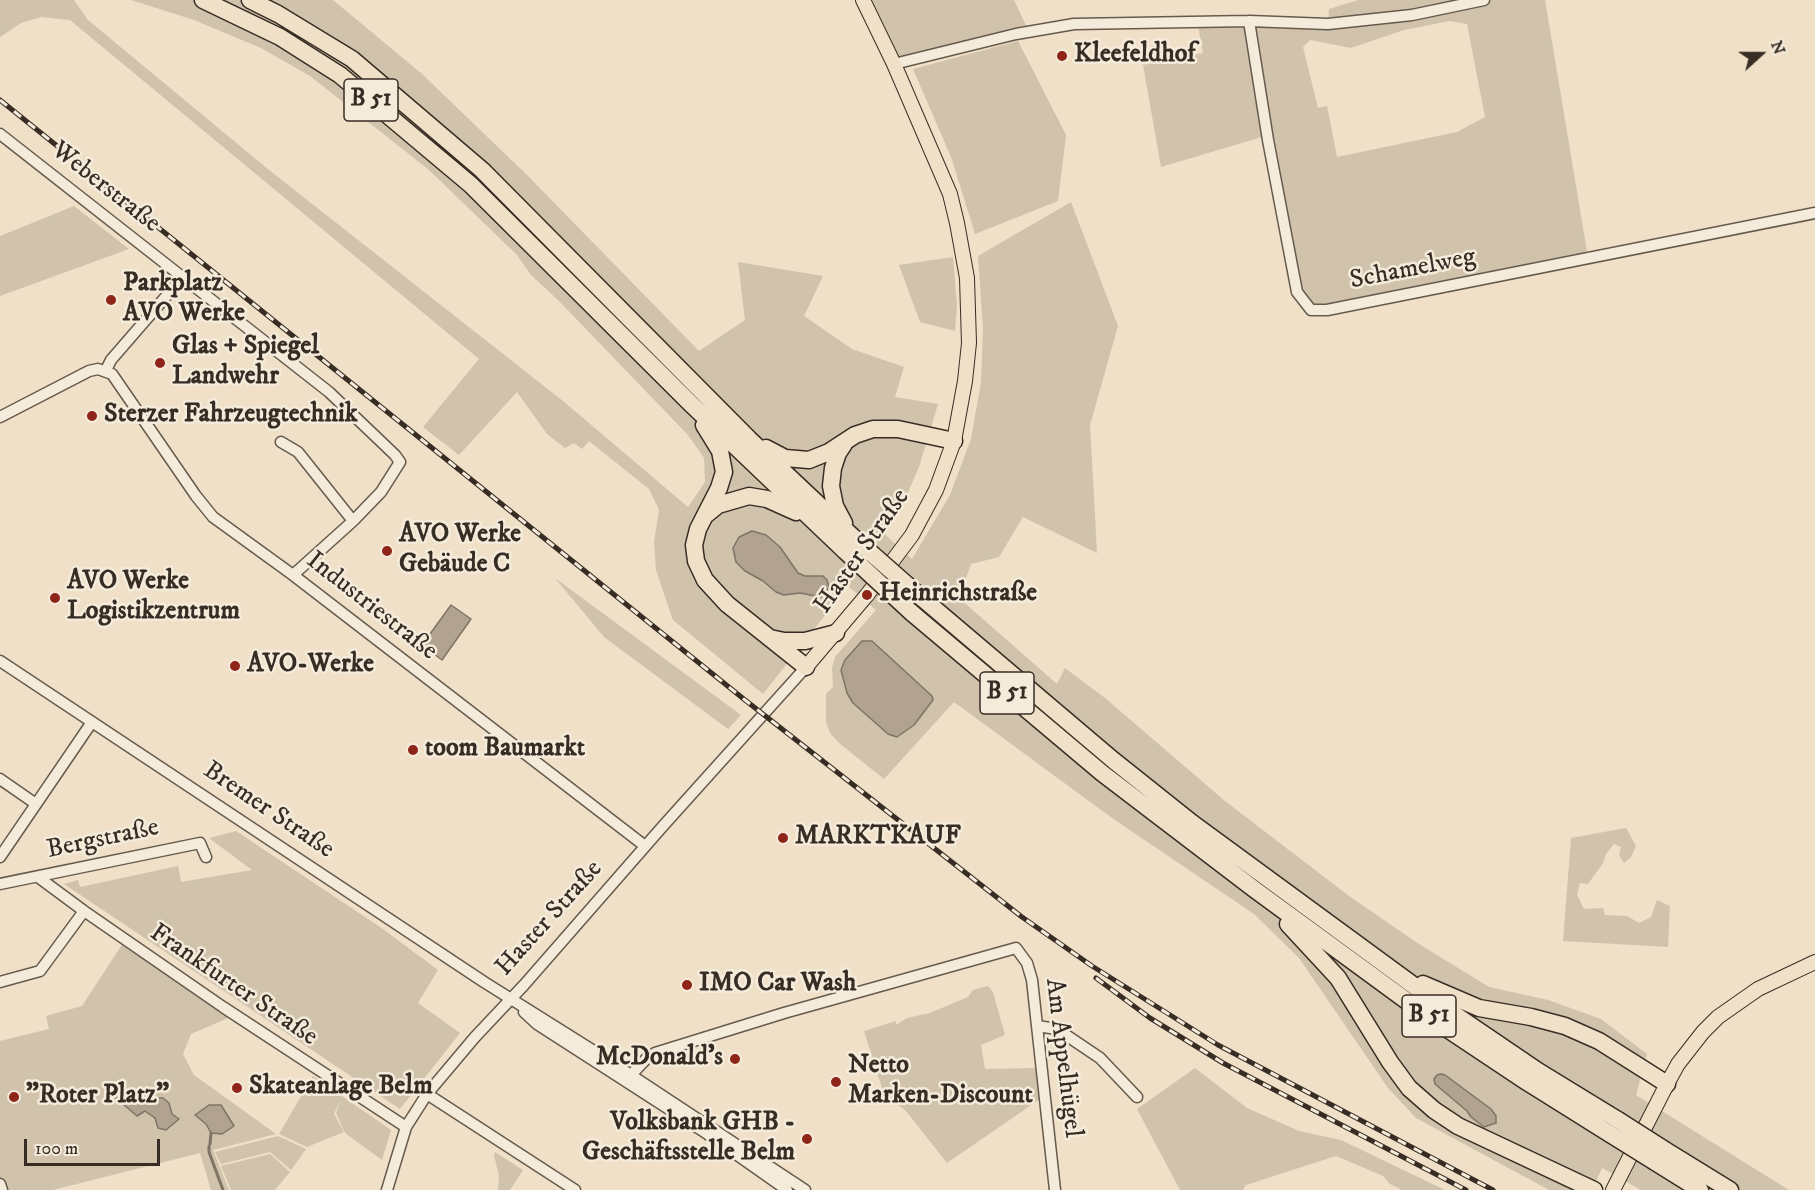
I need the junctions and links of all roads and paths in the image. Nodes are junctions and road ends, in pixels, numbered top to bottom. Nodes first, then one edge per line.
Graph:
1 (203, 0) edge
2 (250, 0) edge
3 (863, 0) edge
4 (1484, 0) edge
5 (1249, 21) junction
6 (894, 63) junction
7 (0, 134) edge
8 (1815, 213) edge
9 (183, 278) junction
10 (106, 370) junction
11 (691, 404) junction
12 (0, 417) edge
13 (750, 439) junction
14 (847, 441) junction
15 (954, 441) junction
16 (281, 442) dead end
17 (704, 517) junction
18 (808, 517) junction
19 (353, 521) junction
20 (850, 545) junction
21 (293, 575) junction
22 (836, 633) junction
23 (769, 638) junction
24 (0, 661) edge
25 (806, 667) junction
26 (92, 722) junction
27 (0, 779) edge
28 (36, 804) junction
29 (645, 846) junction
30 (0, 857) edge
31 (206, 857) dead end
32 (38, 877) junction
33 (0, 884) edge
34 (1254, 890) junction
35 (84, 911) junction
36 (1815, 962) edge
37 (1400, 975) junction
38 (0, 982) edge
39 (511, 999) junction
40 (1037, 1026) junction
41 (631, 1075) junction
42 (1666, 1083) junction
43 (428, 1094) junction
44 (1137, 1096) dead end
45 (406, 1127) junction
46 (1614, 1127) junction
47 (1660, 1156) junction
48 (0, 1184) edge
49 (2, 1190) edge
50 (387, 1190) edge
51 (575, 1190) edge
52 (787, 1190) edge
53 (805, 1190) edge
54 (1055, 1190) edge
55 (1594, 1190) edge
56 (1613, 1190) edge
57 (1700, 1190) edge
58 (1730, 1190) edge

1 - 11 highway, B 51
2 - 13 highway, B 51
3 - 6 main road, Haster Straße
4 - 5 street
5 - 6 street
5 - 8 street, Schamelweg
6 - 15 main road, Haster Straße
7 - 9 street, Weberstraße
9 - 10 street
9 - 19 street, Weberstraße
10 - 12 street
10 - 21 street, Industriestraße
11 - 17 highway
11 - 18 highway, B 51
13 - 14 highway
13 - 20 highway, B 51
14 - 15 highway
14 - 20 highway
15 - 22 main road, Haster Straße
16 - 19 street
17 - 18 highway
17 - 23 highway
18 - 20 highway, B 51
19 - 21 street
20 - 34 highway, B 51, bridge
20 - 37 highway, B 51, bridge
21 - 29 street, Industriestraße
22 - 23 highway
22 - 25 main road, Haster Straße
23 - 25 highway
24 - 26 street, Bremer Straße
25 - 29 street, Haster Straße
26 - 28 street, Bergstraße
26 - 39 street, Bremer Straße
27 - 28 street
28 - 30 street, Bergstraße
29 - 39 street, Haster Straße
31 - 32 street, Bergstraße
32 - 33 street, Bergstraße
32 - 35 street, Frankfurter Straße
34 - 46 highway, B 51
34 - 55 highway, B 51
35 - 38 street
35 - 45 street, Frankfurter Straße
36 - 42 main road
37 - 42 highway, B 51
37 - 46 highway, B 51
39 - 41 street, Bremer Straße
39 - 43 street, Haster Straße
39 - 52 street, Bremer Straße
40 - 41 street, Am Appelhügel
40 - 44 street
40 - 54 street, Am Appelhügel
41 - 53 street, Bremer Straße
42 - 56 main road
43 - 45 street, Haster Straße
43 - 51 street
45 - 50 street, Haster Straße
46 - 47 highway, B 51, bridge
47 - 57 highway, B 51
47 - 58 highway, B 51
48 - 49 street

